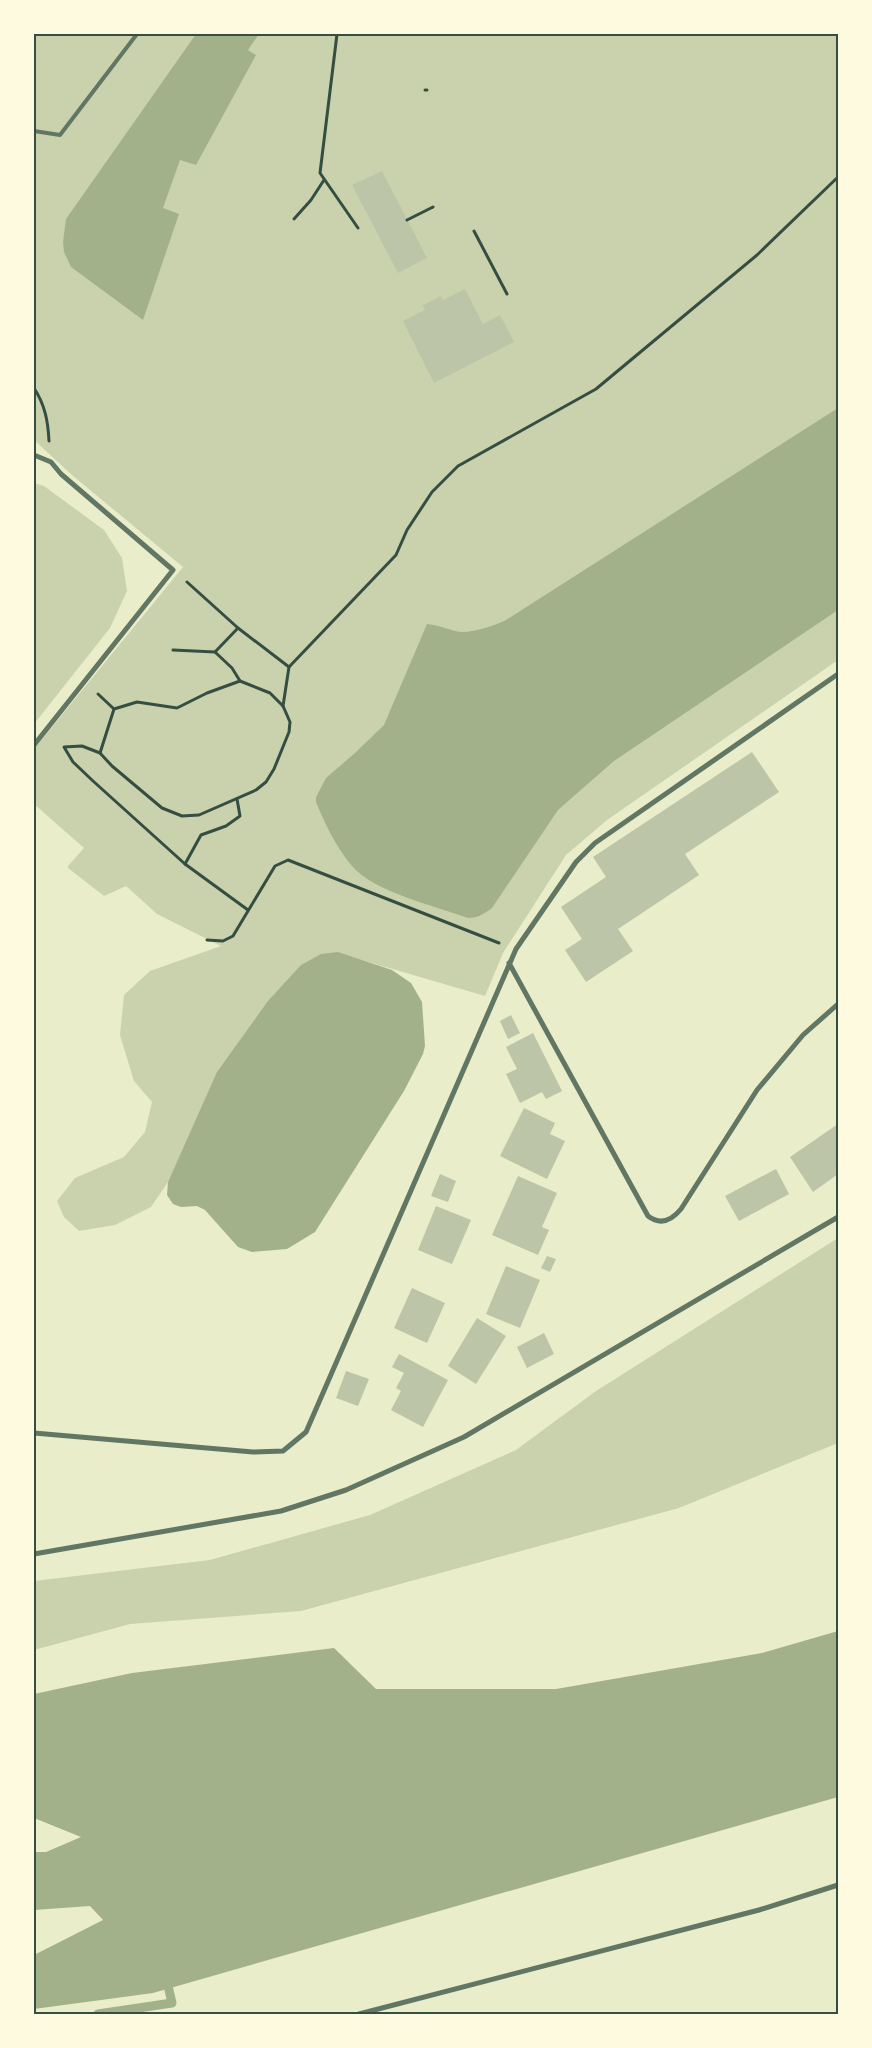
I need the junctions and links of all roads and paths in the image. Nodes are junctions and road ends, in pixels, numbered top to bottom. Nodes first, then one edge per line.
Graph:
1 (137, 34) edge
2 (337, 34) edge
3 (34, 131) edge
4 (838, 177) edge
5 (324, 180) junction
6 (433, 207) dead end
7 (294, 219) dead end
8 (407, 220) dead end
9 (358, 228) dead end
10 (474, 231) dead end
11 (507, 294) dead end
12 (34, 388) edge
13 (34, 455) edge
14 (51, 462) junction
15 (173, 570) junction
16 (238, 628) junction
17 (173, 650) dead end
18 (215, 652) junction
19 (289, 667) junction
20 (838, 674) edge
21 (240, 681) junction
22 (282, 706) junction
23 (34, 745) edge
24 (100, 753) junction
25 (237, 799) junction
26 (185, 864) junction
27 (248, 910) junction
28 (207, 940) dead end
29 (516, 949) junction
30 (509, 963) junction
31 (838, 1004) edge
32 (838, 1217) edge
33 (34, 1433) edge
34 (34, 1554) edge
35 (838, 1885) edge
36 (360, 2014) edge

1 - 3 lane
2 - 5 path
4 - 19 path
5 - 7 path
5 - 9 path
6 - 8 path
10 - 11 path
12 - 14 path
13 - 14 street
14 - 15 street
15 - 16 path
15 - 23 street
16 - 18 path
16 - 19 path
17 - 18 path
18 - 21 path
19 - 22 path
20 - 29 street
21 - 22 path
21 - 24 path
22 - 25 path
24 - 25 path
24 - 26 path
25 - 26 path
26 - 27 path
27 - 28 path
27 - 29 path
29 - 30 street
30 - 31 street
30 - 33 street
32 - 34 street
35 - 36 street

